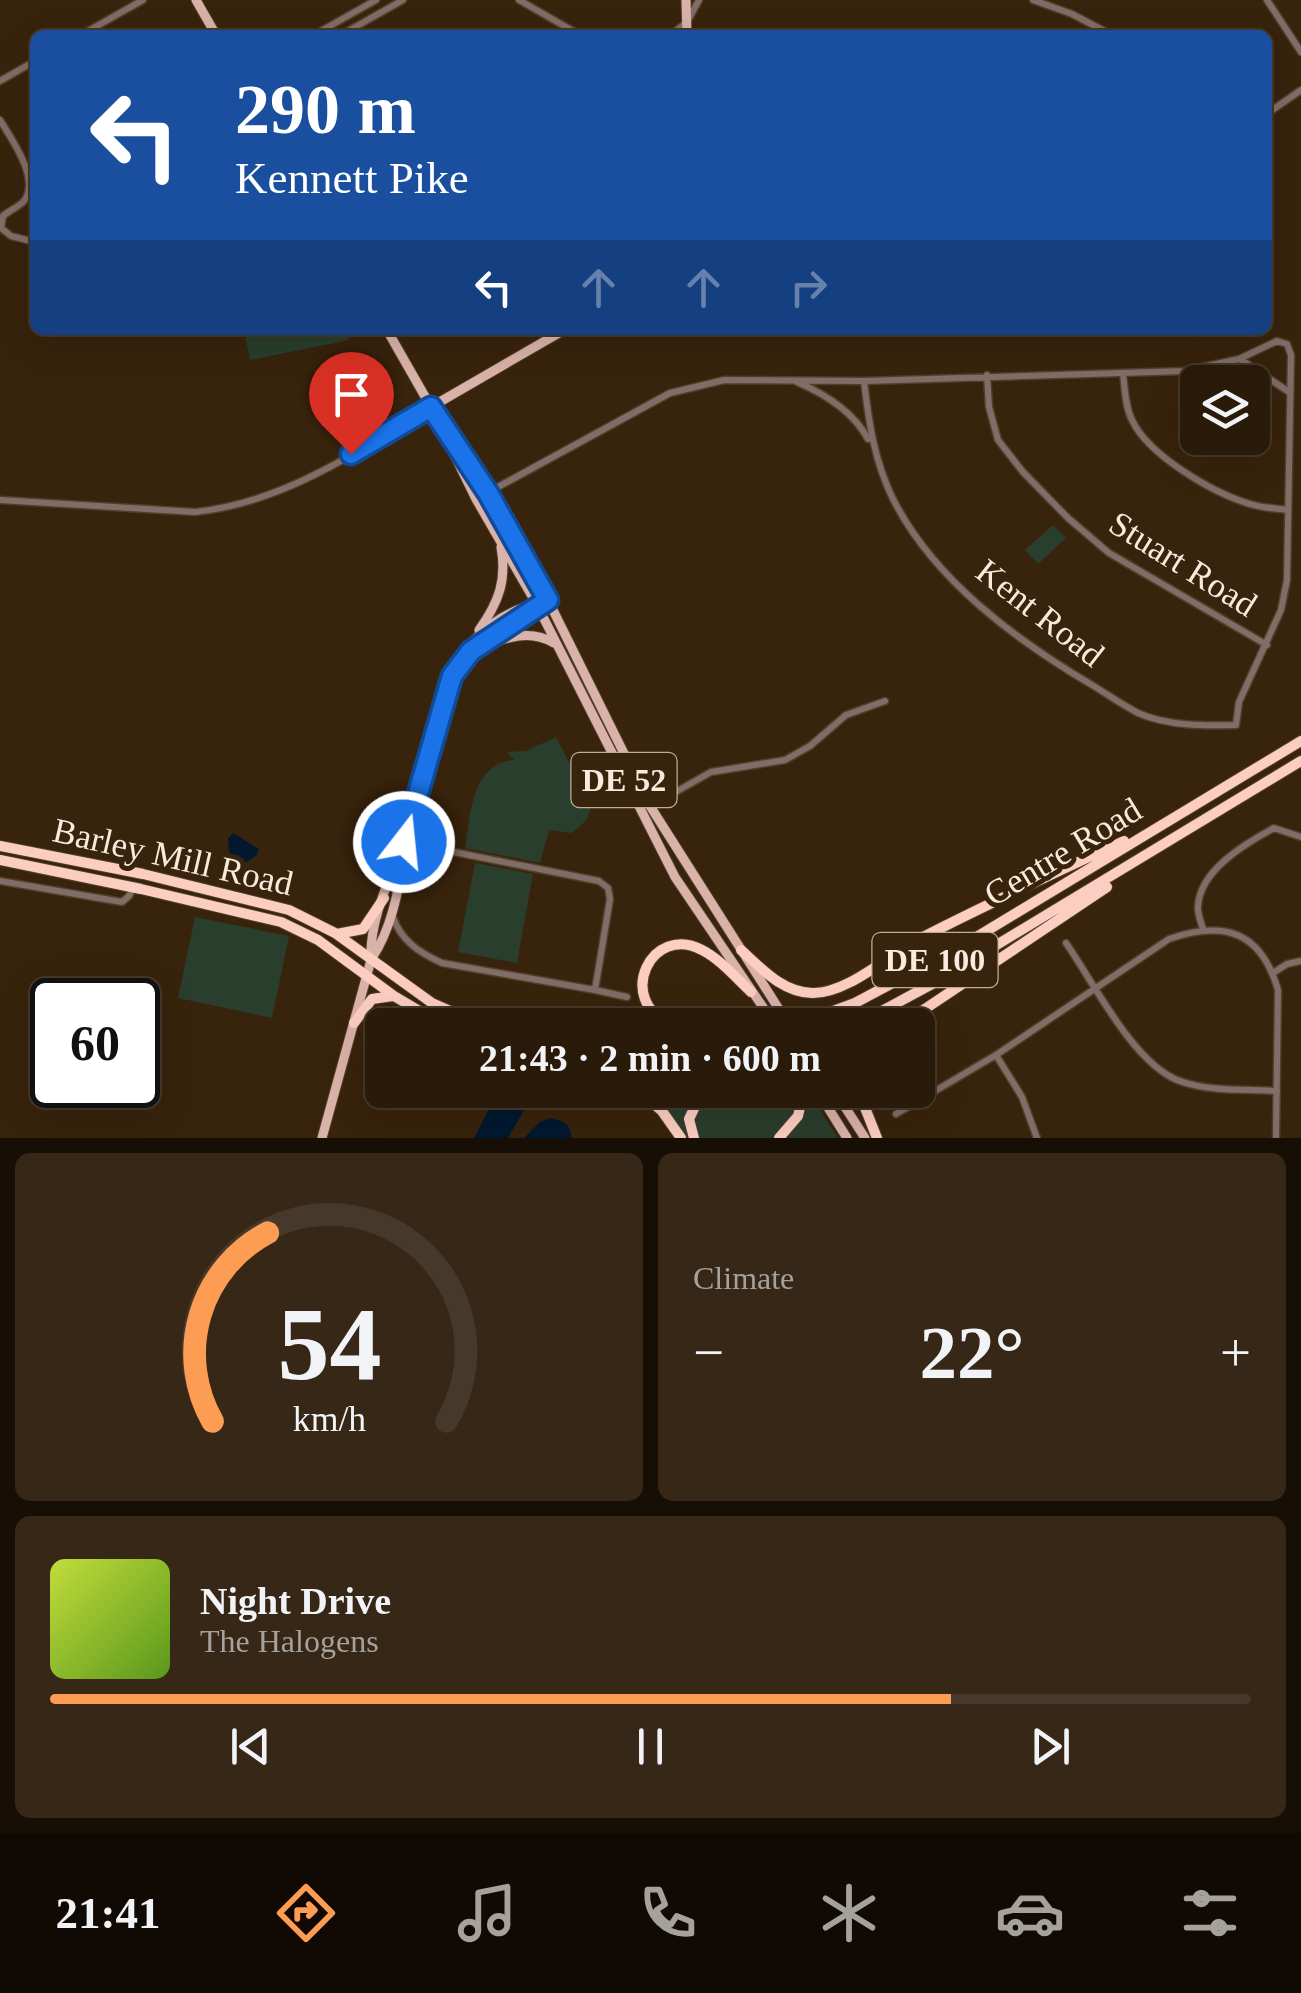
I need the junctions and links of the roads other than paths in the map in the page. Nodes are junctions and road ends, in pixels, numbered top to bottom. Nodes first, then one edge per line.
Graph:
1 (142, 0) edge
2 (196, 0) edge
3 (376, 0) edge
4 (403, 0) edge
5 (519, 0) edge
6 (686, 0) edge
7 (699, 0) edge
8 (1033, 0) edge
9 (1267, 0) edge
10 (686, 22) junction
11 (90, 30) edge
12 (213, 30) edge
13 (323, 30) edge
14 (350, 30) edge
15 (571, 30) edge
16 (677, 30) edge
17 (687, 30) edge
18 (1102, 30) edge
19 (1301, 52) edge
20 (30, 64) edge
21 (0, 81) edge
22 (1301, 90) edge
23 (1272, 110) edge
24 (0, 120) edge
25 (30, 241) edge
26 (391, 335) edge
27 (555, 335) edge
28 (1239, 358) junction
29 (1123, 374) junction
30 (987, 375) junction
31 (792, 380) junction
32 (864, 380) junction
33 (1288, 392) junction
34 (431, 407) junction
35 (875, 454) junction
36 (488, 493) junction
37 (0, 500) edge
38 (476, 500) junction
39 (1288, 510) junction
40 (498, 534) junction
41 (548, 600) junction
42 (538, 606) junction
43 (556, 645) junction
44 (1267, 645) junction
45 (470, 648) junction
46 (884, 701) dead end
47 (1301, 741) edge
48 (1301, 762) edge
49 (650, 806) junction
50 (640, 812) junction
51 (1211, 817) junction
52 (1170, 819) junction
53 (1301, 838) edge
54 (404, 842) junction
55 (0, 846) edge
56 (0, 860) edge
57 (0, 880) edge
58 (134, 888) junction
59 (228, 894) junction
60 (389, 897) junction
61 (1203, 929) junction
62 (335, 933) junction
63 (1066, 943) dead end
64 (741, 950) junction
65 (371, 960) junction
66 (1301, 961) edge
67 (1274, 973) junction
68 (367, 975) junction
69 (932, 984) junction
70 (1097, 988) junction
71 (595, 990) junction
72 (751, 992) junction
73 (394, 996) junction
74 (627, 997) dead end
75 (414, 1008) edge
76 (443, 1008) edge
77 (649, 1008) edge
78 (763, 1008) edge
79 (777, 1008) edge
80 (839, 1008) edge
81 (888, 1008) edge
82 (896, 1008) edge
83 (925, 1008) edge
84 (354, 1023) junction
85 (996, 1055) junction
86 (1277, 1091) junction
87 (658, 1108) edge
88 (692, 1108) edge
89 (800, 1108) edge
90 (828, 1108) edge
91 (846, 1108) edge
92 (865, 1108) edge
93 (896, 1114) dead end
94 (322, 1138) edge
95 (681, 1138) edge
96 (694, 1138) edge
97 (779, 1138) edge
98 (847, 1138) edge
99 (866, 1138) edge
100 (877, 1138) edge
101 (1037, 1138) edge
102 (1276, 1138) edge

1 - 11 street
2 - 12 main road
3 - 13 street
4 - 14 street
5 - 15 street
6 - 10 main road
7 - 10 street
8 - 18 street
9 - 19 street
10 - 16 street
10 - 17 main road
20 - 21 street
22 - 23 street
24 - 25 street
26 - 34 main road, DE 52
27 - 34 main road
28 - 29 street
28 - 33 street
28 - 33 street
29 - 30 street
29 - 39 street
30 - 32 street
30 - 44 street, Stuart Road
31 - 32 street
31 - 35 street, Kent Road
31 - 36 street
32 - 35 street, Kent Road
33 - 39 street
34 - 36 main road, DE 52
34 - 37 street
34 - 38 main road, DE 52
35 - 44 street, Kent Road
36 - 38 street
36 - 41 main road, DE 52
38 - 40 main road, DE 52
39 - 44 street
40 - 42 main road, DE 52
40 - 45 main road
41 - 42 main road
41 - 49 main road, DE 52
42 - 43 main road, DE 52
42 - 45 main road
43 - 45 main road
43 - 50 main road, DE 52
45 - 54 main road
46 - 49 street
47 - 52 highway, Centre Road / DE 100
48 - 51 highway, Centre Road / DE 100
49 - 50 street
49 - 64 main road, DE 52
50 - 72 main road, DE 52
51 - 69 highway, Centre Road / DE 100
51 - 83 highway
52 - 64 highway
52 - 80 highway, Centre Road / DE 100
53 - 61 street
54 - 60 main road
54 - 71 street
55 - 59 highway, Barley Mill Road
56 - 58 highway, Barley Mill Road
57 - 58 street
58 - 59 highway
58 - 68 highway, Barley Mill Road
59 - 62 highway, Barley Mill Road
60 - 62 highway
60 - 65 main road
60 - 71 street
61 - 67 street
61 - 70 street
62 - 65 highway, Barley Mill Road
63 - 70 street
64 - 79 main road, DE 52
65 - 68 main road
65 - 76 highway, Barley Mill Road
66 - 67 street
67 - 86 street
68 - 73 highway, Barley Mill Road
68 - 84 main road
69 - 81 highway, Centre Road / DE 100
69 - 82 highway
70 - 85 street
70 - 86 street
71 - 74 street
72 - 77 highway
72 - 78 main road, DE 52
73 - 75 highway, Barley Mill Road
73 - 84 highway
84 - 94 main road
85 - 93 street
85 - 101 street
86 - 102 street
87 - 95 highway
88 - 96 highway
89 - 97 highway
90 - 98 main road
91 - 99 main road
92 - 100 highway

